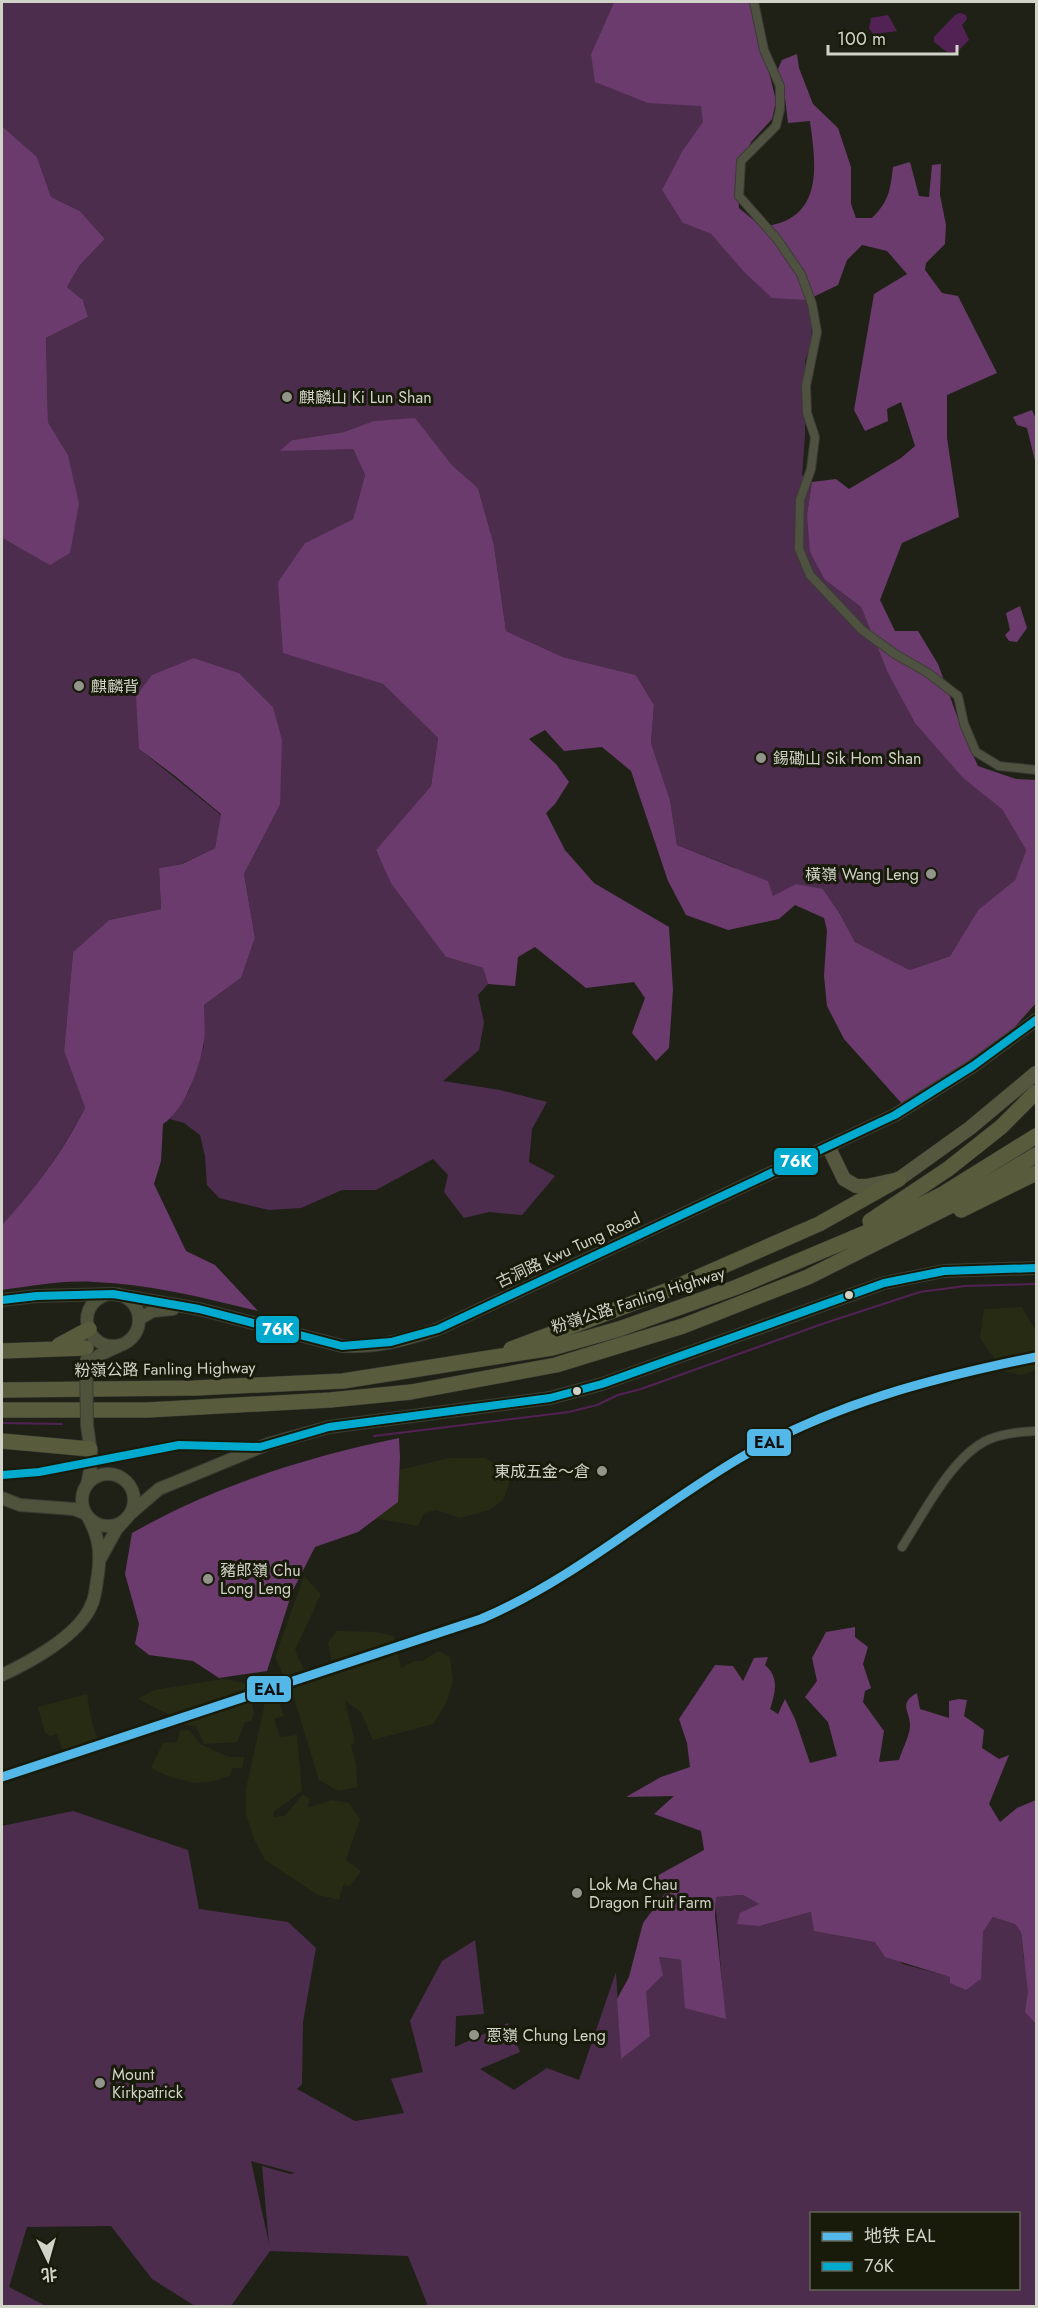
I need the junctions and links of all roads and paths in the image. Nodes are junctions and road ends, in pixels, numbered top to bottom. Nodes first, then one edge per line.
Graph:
1 (754, 2) edge
2 (1036, 770) edge
3 (1036, 1020) edge
4 (1036, 1073) edge
5 (1036, 1092) edge
6 (1036, 1136) edge
7 (829, 1148) junction
8 (1036, 1155) edge
9 (1036, 1173) edge
10 (899, 1179) junction
11 (819, 1252) junction
12 (1036, 1268) edge
13 (808, 1277) junction
14 (78, 1294) junction
15 (113, 1294) junction
16 (2, 1300) edge
17 (199, 1309) junction
18 (89, 1312) junction
19 (139, 1319) junction
20 (123, 1344) junction
21 (88, 1349) junction
22 (2, 1351) edge
23 (486, 1359) junction
24 (2, 1390) edge
25 (2, 1410) edge
26 (1036, 1431) edge
27 (2, 1441) edge
28 (90, 1449) junction
29 (123, 1480) junction
30 (85, 1489) junction
31 (159, 1489) junction
32 (2, 1498) edge
33 (55, 1507) junction
34 (132, 1512) junction
35 (87, 1516) junction
36 (902, 1547) dead end
37 (100, 1559) junction
38 (2, 1676) edge

1 - 2 street
3 - 7 street, 古洞路 Kwu Tung Road
4 - 10 main road
5 - 11 highway
6 - 11 highway, 粉嶺公路 Fanling Highway
7 - 10 main road
7 - 17 street, 古洞路 Kwu Tung Road
8 - 13 highway
9 - 13 highway
10 - 23 highway
11 - 23 highway, 粉嶺公路 Fanling Highway
12 - 31 street
13 - 25 highway
14 - 15 street, 古洞路 Kwu Tung Road
14 - 16 street, 古洞路 Kwu Tung Road
14 - 18 street
14 - 21 street
15 - 17 street, 古洞路 Kwu Tung Road
15 - 18 street
15 - 19 street
17 - 19 street
18 - 21 street
19 - 20 street
20 - 21 street
20 - 21 street
21 - 22 highway
21 - 28 street, bridge
23 - 24 highway, 粉嶺公路 Fanling Highway
26 - 36 street
27 - 28 highway
28 - 29 street
28 - 30 street
29 - 30 street
29 - 31 street
29 - 34 street
30 - 33 street
30 - 35 street
31 - 34 street
32 - 33 street
33 - 35 street
34 - 35 street
34 - 37 street
35 - 37 street
37 - 38 street

